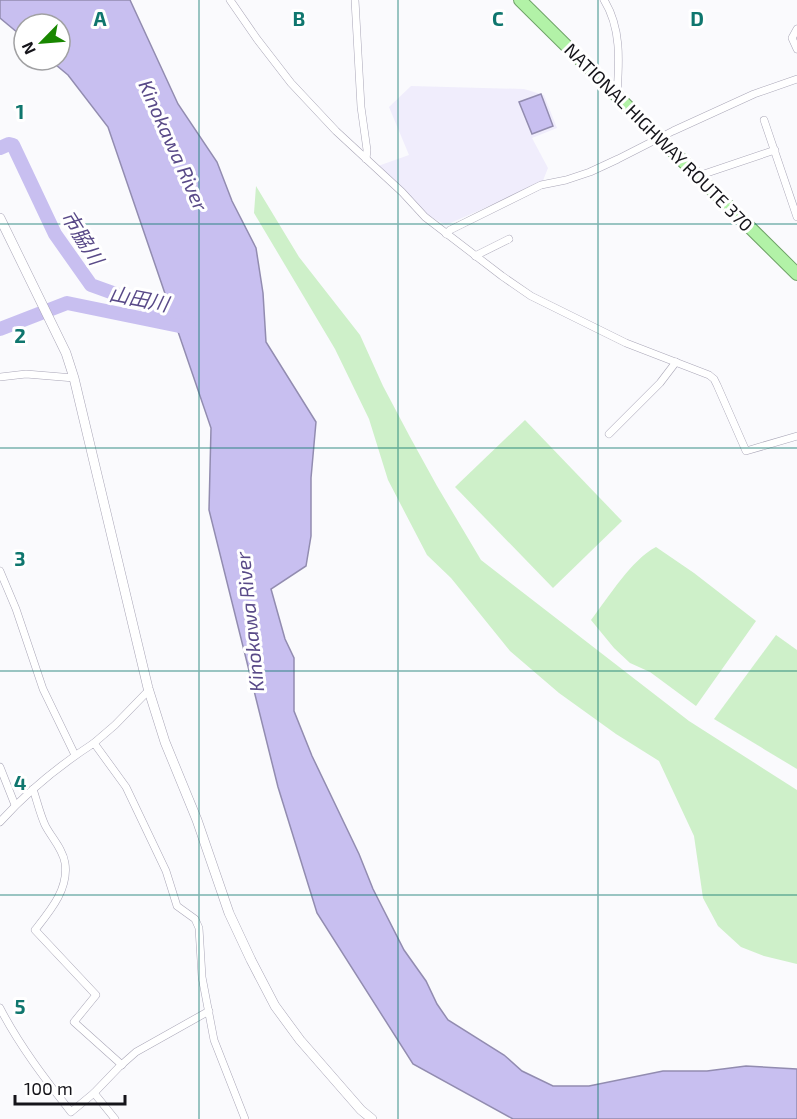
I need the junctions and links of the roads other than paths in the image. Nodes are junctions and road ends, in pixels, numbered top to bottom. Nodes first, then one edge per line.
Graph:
1 (230, 0) edge
2 (355, 0) edge
3 (520, 0) edge
4 (604, 0) edge
5 (797, 29) edge
6 (797, 49) edge
7 (797, 79) edge
8 (617, 95) junction
9 (764, 120) dead end
10 (660, 138) junction
11 (775, 150) junction
12 (366, 159) junction
13 (698, 176) junction
14 (797, 217) edge
15 (0, 218) edge
16 (446, 234) junction
17 (509, 239) dead end
18 (475, 256) junction
19 (797, 274) edge
20 (676, 362) junction
21 (0, 377) edge
22 (74, 378) junction
23 (609, 435) dead end
24 (797, 436) edge
25 (0, 571) edge
26 (4, 592) edge
27 (148, 690) junction
28 (94, 743) junction
29 (75, 755) junction
30 (0, 767) edge
31 (33, 789) junction
32 (15, 805) junction
33 (0, 822) edge
34 (0, 1008) edge
35 (209, 1011) junction
36 (122, 1065) junction
37 (94, 1093) junction
38 (70, 1116) edge
39 (115, 1119) edge
40 (245, 1119) edge
41 (372, 1119) edge

1 - 12 street
2 - 12 street
3 - 8 highway, NATIONAL HIGHWAY ROUTE 370
4 - 8 street
5 - 6 street
7 - 10 street
8 - 10 highway, NATIONAL HIGHWAY ROUTE 370
9 - 11 street
10 - 13 highway, NATIONAL HIGHWAY ROUTE 370
10 - 16 street
11 - 13 street
11 - 14 street
12 - 16 street
13 - 19 highway, NATIONAL HIGHWAY ROUTE 370
15 - 22 street
16 - 18 street
17 - 18 street
18 - 20 street
20 - 23 street
20 - 24 street
21 - 22 street
22 - 27 street
25 - 26 street
26 - 29 street
27 - 28 street
27 - 41 street
28 - 29 street
28 - 35 street
29 - 31 street
30 - 32 street
31 - 32 street
31 - 36 street
32 - 33 street
34 - 38 street
35 - 36 street
35 - 40 street
36 - 37 street
37 - 38 street
37 - 39 street

